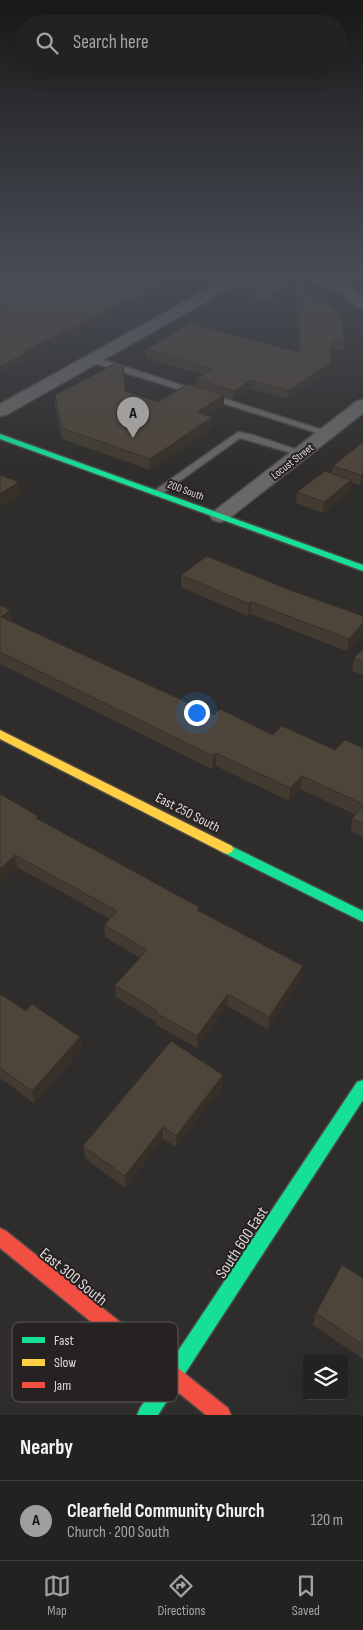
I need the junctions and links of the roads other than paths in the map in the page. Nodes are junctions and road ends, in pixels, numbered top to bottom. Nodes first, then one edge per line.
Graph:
1 (122, 342) edge
2 (91, 359) junction
3 (363, 405) edge
4 (0, 411) edge
5 (327, 433) junction
6 (0, 436) edge
7 (302, 453) junction
8 (156, 493) junction
9 (220, 516) junction
10 (363, 568) edge
11 (0, 734) edge
12 (363, 917) edge
13 (363, 1087) edge
14 (0, 1237) edge
15 (105, 1322) edge
16 (178, 1367) edge
17 (178, 1381) edge
18 (155, 1402) edge
19 (147, 1415) edge
20 (221, 1415) edge

1 - 2 street
2 - 4 street
2 - 5 lane
3 - 5 street, Locust Street
5 - 7 street, Locust Street
6 - 8 street, 200 South
7 - 8 lane
7 - 9 street, Locust Street
8 - 9 street, 200 South
9 - 10 street, 200 South
11 - 12 street, East 250 South
13 - 16 street, South 600 East
14 - 15 street, East 300 South
17 - 20 street, East 300 South
18 - 19 street, South 600 East

